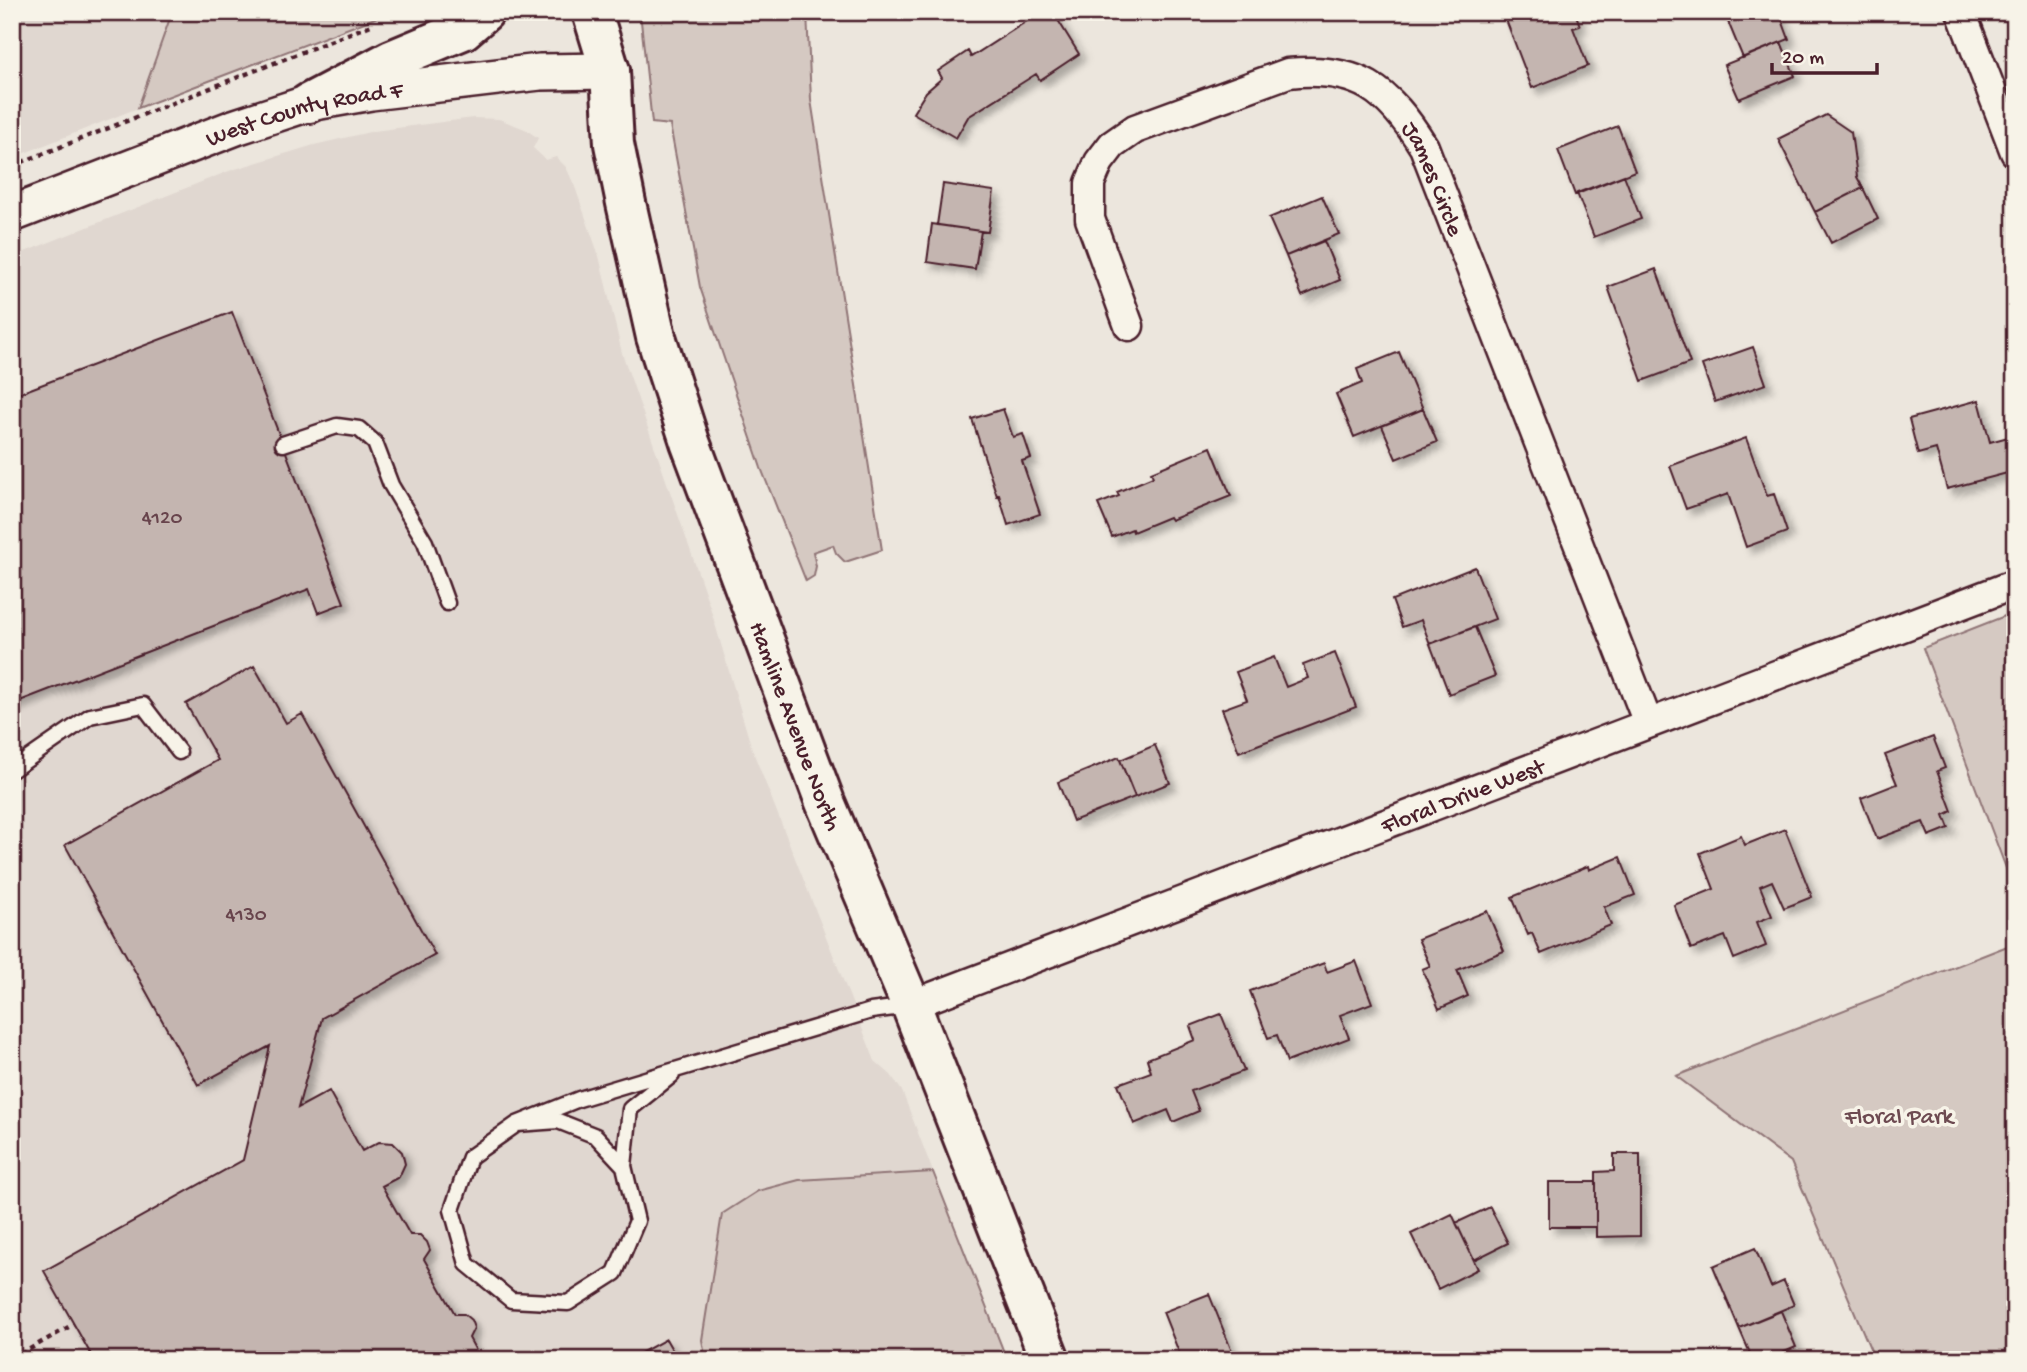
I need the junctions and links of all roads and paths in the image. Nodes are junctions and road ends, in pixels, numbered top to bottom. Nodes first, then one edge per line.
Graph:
1 (484, 12) edge
2 (592, 12) edge
3 (617, 12) edge
4 (1961, 12) edge
5 (379, 22) dead end
6 (610, 71) junction
7 (309, 103) junction
8 (2015, 152) edge
9 (12, 166) edge
10 (12, 214) edge
11 (1129, 326) dead end
12 (283, 444) dead end
13 (2015, 584) edge
14 (447, 603) dead end
15 (1648, 723) junction
16 (179, 752) dead end
17 (12, 769) edge
18 (911, 1005) junction
19 (678, 1070) junction
20 (517, 1125) junction
21 (624, 1166) junction
22 (74, 1324) dead end
23 (12, 1359) edge
24 (1050, 1360) edge

1 - 7 main road
2 - 6 main road, Hamline Avenue North
3 - 6 main road, Hamline Avenue North
4 - 8 street
5 - 9 path
6 - 7 street, West County Road F
6 - 18 main road, Hamline Avenue North
7 - 10 street, West County Road F
11 - 15 street, James Circle
12 - 14 lane
13 - 15 street, Floral Drive West
15 - 18 street, Floral Drive West
16 - 17 lane
18 - 19 lane
18 - 24 main road, Hamline Avenue North
19 - 20 lane
19 - 21 lane
20 - 21 lane
20 - 21 lane
22 - 23 path

